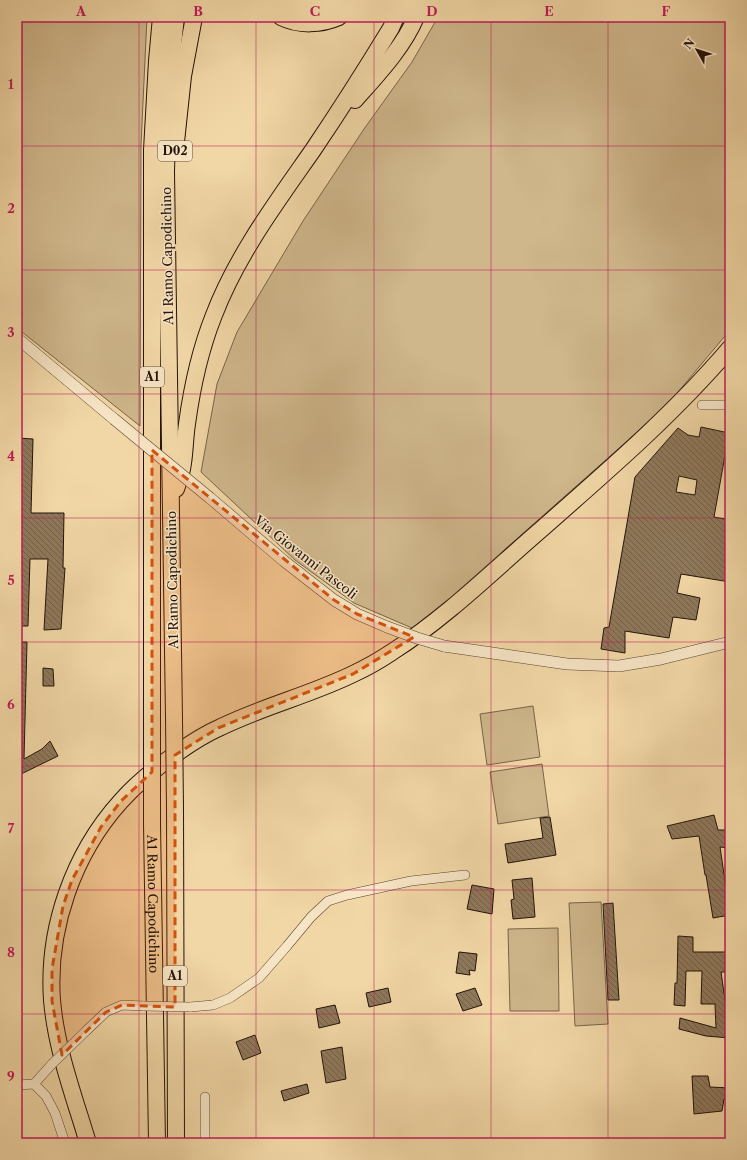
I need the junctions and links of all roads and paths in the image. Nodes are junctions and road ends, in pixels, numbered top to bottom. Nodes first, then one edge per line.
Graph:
1 (161, 17) edge
2 (176, 17) edge
3 (194, 17) edge
4 (281, 17) edge
5 (339, 17) edge
6 (396, 17) edge
7 (416, 17) edge
8 (314, 148) junction
9 (167, 226) junction
10 (17, 338) edge
11 (730, 348) edge
12 (702, 405) dead end
13 (730, 405) edge
14 (171, 512) junction
15 (730, 642) edge
16 (465, 875) dead end
17 (34, 1084) junction
18 (17, 1086) edge
19 (205, 1097) dead end
20 (65, 1143) edge
21 (88, 1143) edge
22 (157, 1143) edge
23 (176, 1143) edge
24 (205, 1143) edge

1 - 22 highway, A1 Ramo Capodichino / A1, bridge
2 - 9 highway, A1 Ramo Capodichino / A1
3 - 9 highway, D02
4 - 5 highway
6 - 8 highway
7 - 8 highway
8 - 14 highway
9 - 14 highway, A1 Ramo Capodichino / A1
10 - 15 street, Via Giovanni Pascoli, bridge
11 - 21 highway
12 - 13 street
14 - 23 highway, A1 Ramo Capodichino / A1, bridge
16 - 17 street, bridge
17 - 18 street
17 - 20 street
19 - 24 street

